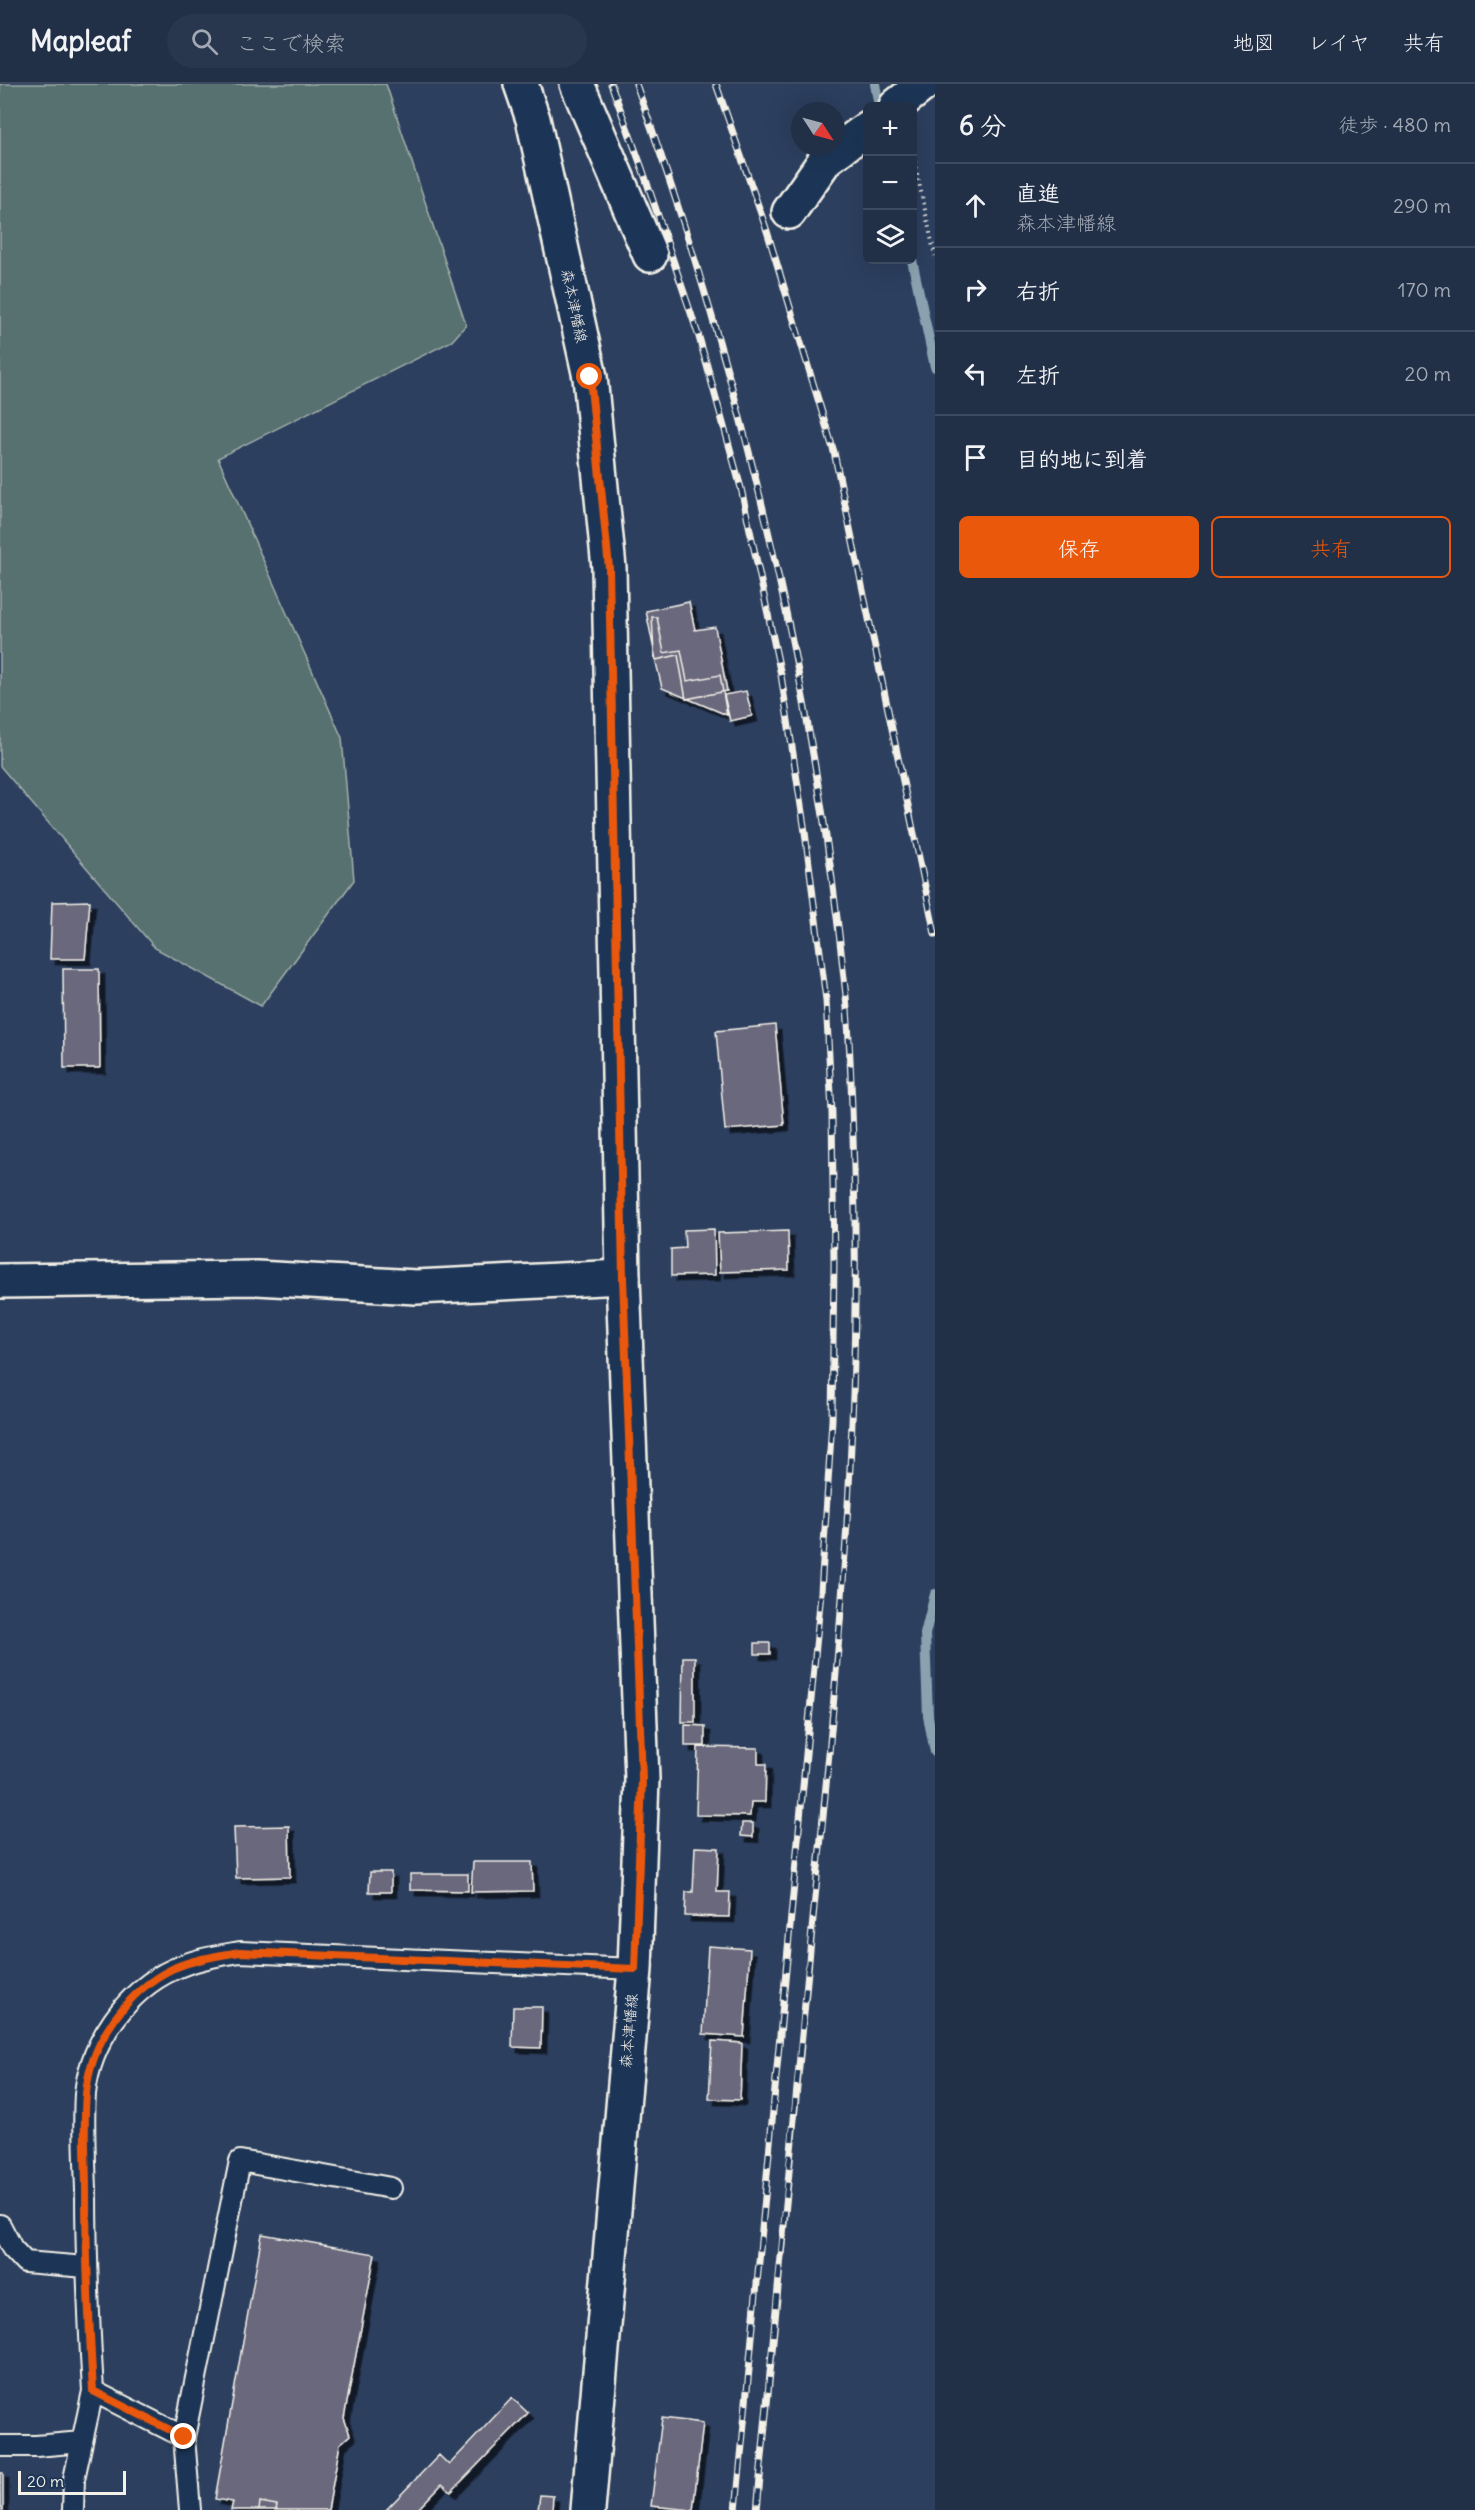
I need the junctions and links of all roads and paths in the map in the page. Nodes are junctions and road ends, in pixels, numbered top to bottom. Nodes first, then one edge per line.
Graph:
1 (521, 84) edge
2 (577, 84) edge
3 (924, 84) edge
4 (901, 102) edge
5 (863, 131) edge
6 (913, 156) edge
7 (789, 212) dead end
8 (650, 255) dead end
9 (935, 256) edge
10 (623, 1278) junction
11 (0, 1281) edge
12 (635, 1969) junction
13 (391, 2188) dead end
14 (0, 2225) edge
15 (86, 2267) junction
16 (93, 2391) junction
17 (184, 2437) junction
18 (82, 2442) junction
19 (0, 2446) edge
20 (74, 2510) edge
21 (190, 2510) edge
22 (588, 2510) edge

1 - 10 main road, 森本津幡線
2 - 8 main road
3 - 4 main road
5 - 7 main road
6 - 9 path
10 - 11 main road
10 - 12 main road, 森本津幡線
12 - 15 lane
12 - 22 main road, 森本津幡線
13 - 17 lane
14 - 15 lane
15 - 16 lane
16 - 17 lane
16 - 18 lane
17 - 21 lane
18 - 19 lane
18 - 20 lane

